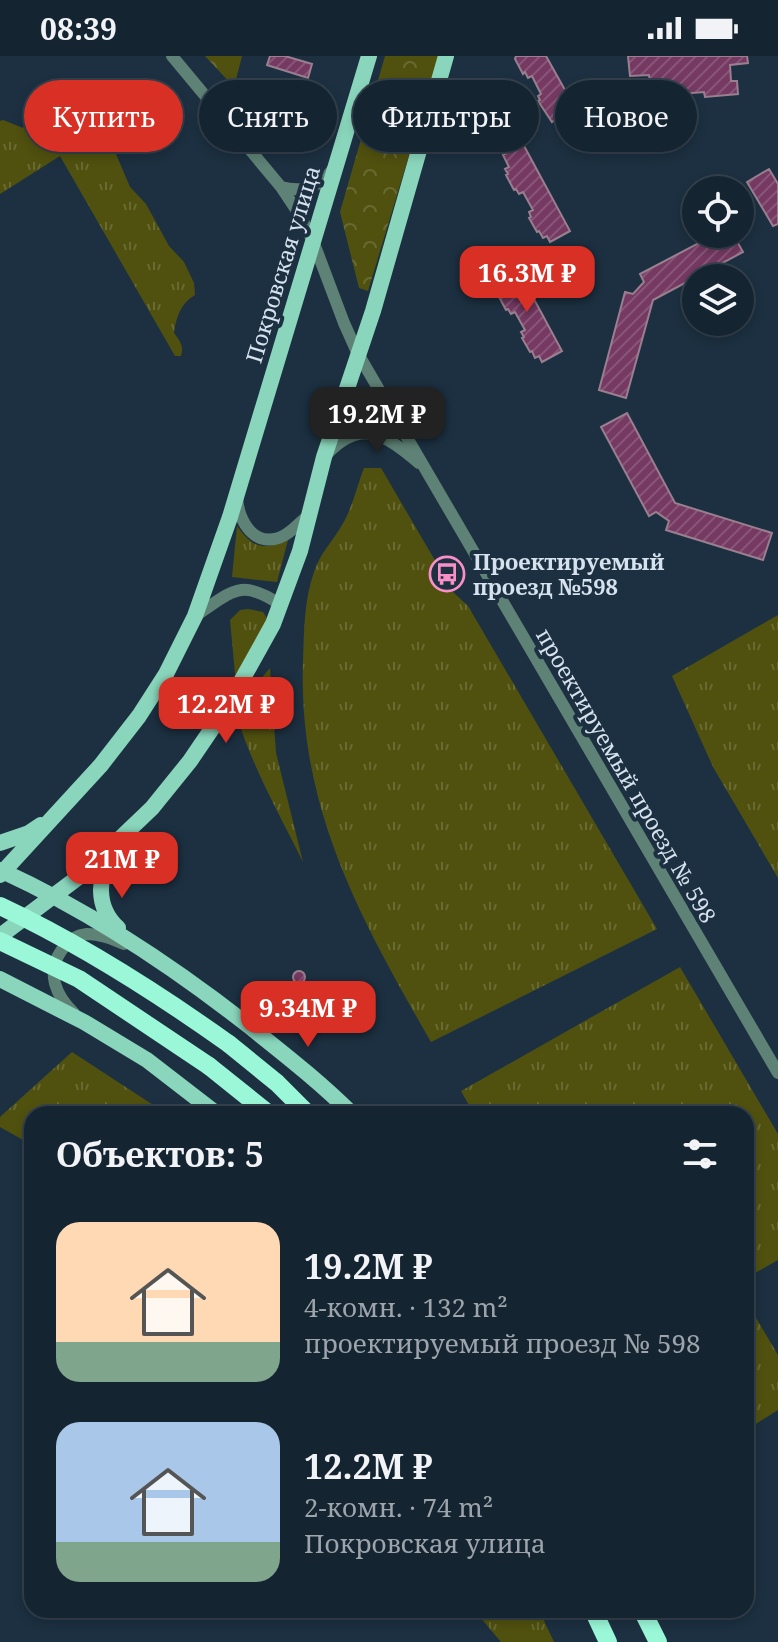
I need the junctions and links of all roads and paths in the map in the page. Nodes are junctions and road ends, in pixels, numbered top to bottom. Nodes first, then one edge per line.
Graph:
1 (172, 56) edge
2 (369, 56) edge
3 (446, 56) edge
4 (338, 159) junction
5 (281, 187) junction
6 (313, 240) junction
7 (357, 352) junction
8 (324, 457) junction
9 (427, 470) junction
10 (237, 485) junction
11 (309, 515) junction
12 (281, 605) junction
13 (195, 616) junction
14 (59, 813) junction
15 (124, 837) junction
16 (0, 843) edge
17 (1, 872) edge
18 (55, 896) junction
19 (0, 906) edge
20 (0, 939) edge
21 (149, 954) junction
22 (0, 979) edge
23 (84, 1022) junction
24 (778, 1073) edge
25 (207, 1106) edge
26 (259, 1106) edge
27 (300, 1106) edge
28 (343, 1106) edge
29 (597, 1618) edge
30 (646, 1618) edge
31 (608, 1642) edge
32 (658, 1642) edge

1 - 5 street, проектируемый проезд № 598
2 - 4 main road, Покровская улица
3 - 7 main road
4 - 5 street
4 - 6 main road, Покровская улица
5 - 6 street, проектируемый проезд № 598
6 - 7 street, проектируемый проезд № 598
6 - 10 main road, Покровская улица
7 - 8 main road
7 - 9 street, проектируемый проезд № 598
8 - 9 street
8 - 11 main road
9 - 24 street, проектируемый проезд № 598
10 - 11 street
10 - 13 main road, Покровская улица
11 - 12 main road
12 - 13 street
12 - 15 main road
13 - 14 main road
14 - 16 main road
14 - 17 main road
15 - 18 main road
15 - 21 main road
17 - 18 main road
18 - 20 main road
18 - 21 main road
19 - 27 highway, bridge
20 - 26 highway, bridge
21 - 23 street
21 - 28 main road
22 - 23 main road
23 - 25 main road
29 - 31 highway
30 - 32 highway

